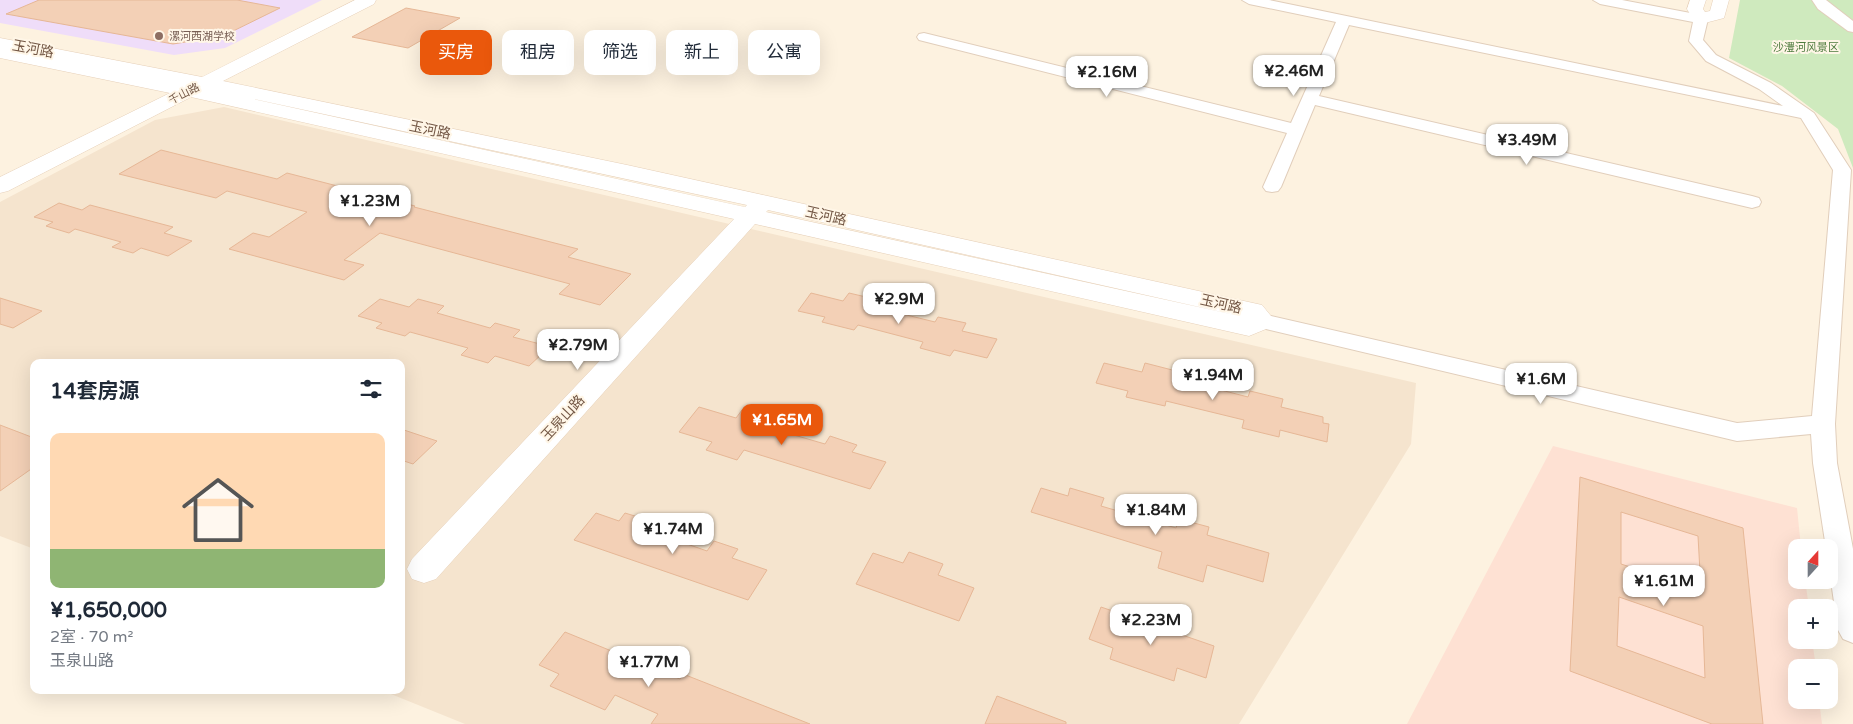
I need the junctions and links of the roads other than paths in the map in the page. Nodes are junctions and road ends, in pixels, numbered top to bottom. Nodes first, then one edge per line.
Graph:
1 (346, 0) edge
2 (368, 0) edge
3 (1249, 0) edge
4 (1600, 0) edge
5 (1721, 0) edge
6 (1819, 0) edge
7 (1699, 9) edge
8 (1344, 20) junction
9 (1853, 28) edge
10 (924, 37) dead end
11 (0, 43) edge
12 (0, 54) edge
13 (189, 85) junction
14 (1310, 99) junction
15 (1808, 116) junction
16 (1297, 130) junction
17 (0, 173) edge
18 (0, 186) edge
19 (1272, 187) dead end
20 (1752, 202) dead end
21 (756, 209) junction
22 (1262, 320) joint
23 (1823, 424) junction
24 (424, 569) dead end
25 (1853, 630) edge

1 - 13 street, 千山路
2 - 13 street, 千山路
3 - 8 street
4 - 7 street
5 - 7 street
6 - 9 street
7 - 15 street
8 - 14 street
8 - 15 street
10 - 16 street
11 - 13 street, 玉河路
12 - 13 street, 玉河路
13 - 17 street, 千山路
13 - 18 street, 千山路
13 - 21 street, 玉河路
14 - 16 street
14 - 20 street
15 - 23 street
16 - 19 street
21 - 22 street, 玉河路
21 - 24 street, 玉泉山路
22 - 23 street
23 - 25 street

